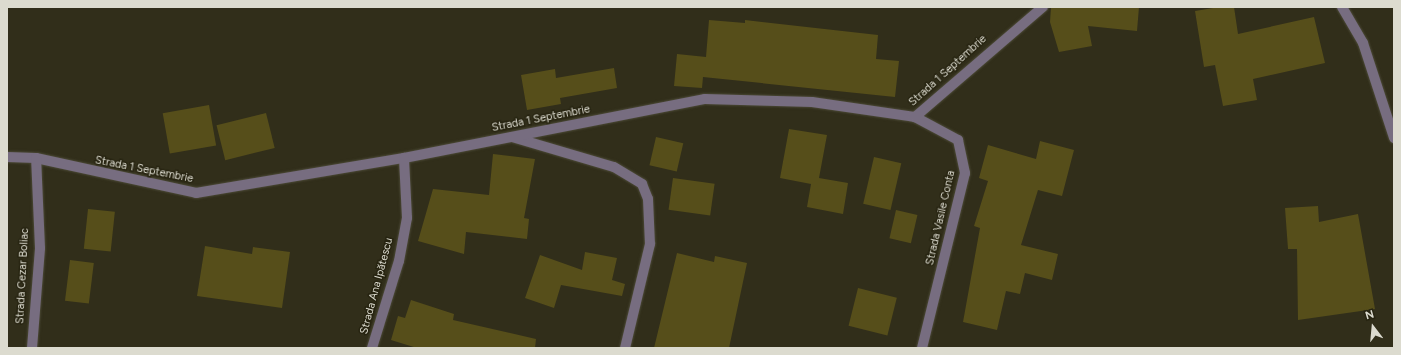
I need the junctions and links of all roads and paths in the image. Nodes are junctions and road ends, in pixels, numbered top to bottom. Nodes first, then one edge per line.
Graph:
1 (1043, 7) edge
2 (1342, 7) edge
3 (915, 117) junction
4 (510, 137) junction
5 (1394, 138) edge
6 (7, 157) edge
7 (36, 158) junction
8 (404, 158) junction
9 (32, 348) edge
10 (372, 348) edge
11 (625, 348) edge
12 (922, 348) edge

1 - 3 street, Strada 1 Septembrie
2 - 5 street
3 - 4 street, Strada 1 Septembrie
3 - 12 street, Strada Vasile Conta
4 - 8 street, Strada 1 Septembrie
4 - 11 street
6 - 7 street, Strada 1 Septembrie
7 - 8 street, Strada 1 Septembrie
7 - 9 street, Strada Cezar Boliac
8 - 10 street, Strada Ana Ipătescu

